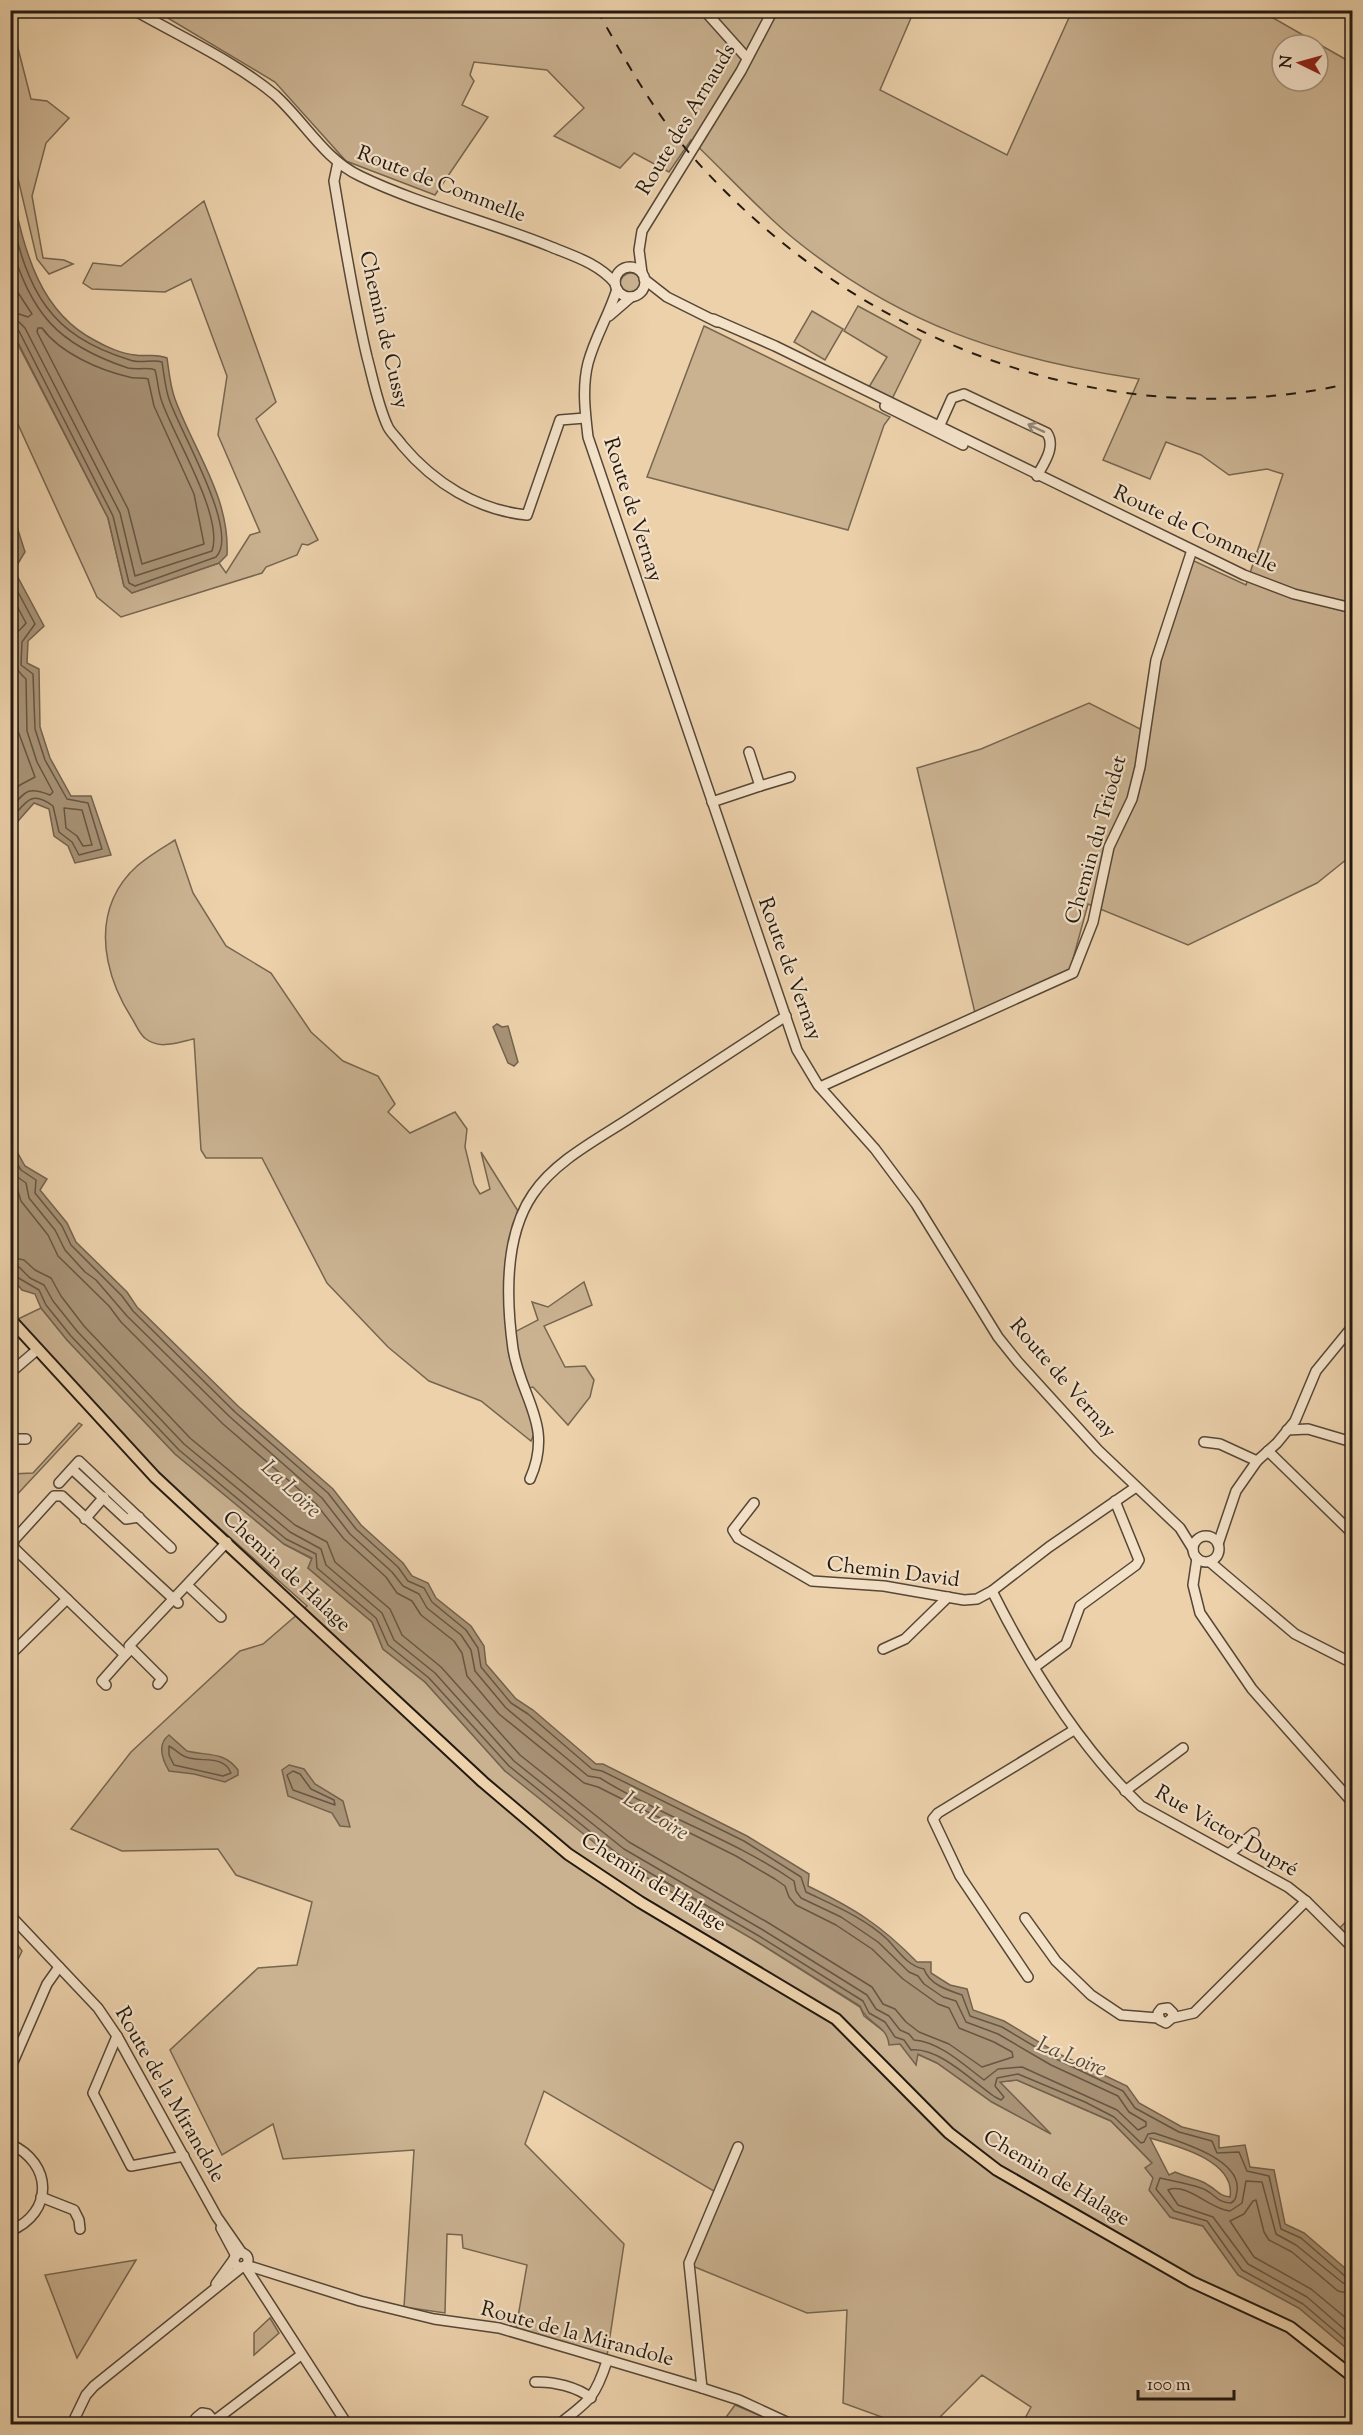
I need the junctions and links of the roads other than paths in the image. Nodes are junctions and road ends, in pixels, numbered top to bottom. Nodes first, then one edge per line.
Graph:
1 (134, 10) edge
2 (704, 10) edge
3 (773, 10) edge
4 (746, 57) junction
5 (338, 162) junction
6 (639, 250) junction
7 (626, 268) junction
8 (602, 269) junction
9 (643, 276) junction
10 (616, 286) junction
11 (640, 293) junction
12 (631, 297) junction
13 (667, 297) junction
14 (609, 316) junction
15 (713, 319) junction
16 (585, 418) junction
17 (939, 427) junction
18 (1028, 471) junction
19 (1037, 476) junction
20 (1192, 550) junction
21 (1353, 608) edge
22 (749, 752) dead end
23 (790, 777) dead end
24 (760, 786) junction
25 (712, 802) junction
26 (786, 1016) junction
27 (820, 1087) junction
28 (10, 1319) edge
29 (1353, 1327) edge
30 (38, 1349) junction
31 (10, 1373) edge
32 (10, 1424) edge
33 (1287, 1430) junction
34 (26, 1438) dead end
35 (1204, 1442) dead end
36 (1353, 1442) edge
37 (1268, 1451) junction
38 (1257, 1461) junction
39 (72, 1469) junction
40 (530, 1479) dead end
41 (59, 1483) dead end
42 (1136, 1486) junction
43 (104, 1497) junction
44 (1115, 1501) junction
45 (754, 1503) dead end
46 (139, 1517) junction
47 (85, 1518) junction
48 (1223, 1526) junction
49 (1180, 1528) junction
50 (1353, 1533) edge
51 (1208, 1536) junction
52 (229, 1544) junction
53 (1219, 1547) junction
54 (171, 1548) dead end
55 (1202, 1558) junction
56 (1234, 1581) junction
57 (189, 1587) junction
58 (992, 1591) junction
59 (948, 1597) junction
60 (67, 1599) junction
61 (176, 1600) junction
62 (221, 1617) dead end
63 (883, 1649) dead end
64 (130, 1650) junction
65 (10, 1655) edge
66 (1353, 1663) edge
67 (1035, 1667) junction
68 (158, 1684) dead end
69 (106, 1685) dead end
70 (1074, 1730) junction
71 (1183, 1748) dead end
72 (1125, 1791) junction
73 (1353, 1802) edge
74 (1254, 1833) dead end
75 (1230, 1853) junction
76 (1306, 1900) junction
77 (10, 1915) edge
78 (1025, 1918) dead end
79 (1353, 1947) edge
80 (59, 1967) junction
81 (1028, 1977) dead end
82 (117, 2036) junction
83 (10, 2068) edge
84 (10, 2144) edge
85 (738, 2147) dead end
86 (184, 2156) junction
87 (41, 2197) junction
88 (80, 2229) dead end
89 (10, 2231) edge
90 (237, 2256) junction
91 (244, 2266) junction
92 (213, 2288) junction
93 (301, 2355) junction
94 (607, 2361) junction
95 (1353, 2376) edge
96 (535, 2382) dead end
97 (702, 2388) junction
98 (591, 2398) junction
99 (212, 2422) edge
100 (72, 2424) edge
101 (196, 2424) edge
102 (348, 2424) edge
103 (559, 2424) edge
104 (791, 2424) edge

1 - 5 street, Route de Commelle
2 - 4 street
3 - 4 street, Route des Arnauds
4 - 6 street, Route des Arnauds
5 - 8 street, Route de Commelle
5 - 16 street, Chemin de Cussy
6 - 7 street, Route des Arnauds
6 - 9 street, Route des Arnauds
7 - 8 street, Route de Commelle
7 - 9 street
7 - 10 street
8 - 10 street, Route de Commelle
9 - 11 street
9 - 13 street, Route de Commelle
10 - 12 street
10 - 14 street, Route de Vernay
11 - 12 street
11 - 13 street, Route de Commelle
12 - 14 street, Route de Vernay
13 - 15 street, Route de Commelle
14 - 16 street, Route de Vernay
15 - 17 street, Route de Commelle
15 - 18 street, Route de Commelle
16 - 25 street, Route de Vernay
17 - 18 street, Route de Commelle
19 -> 17 street
18 - 19 street, Route de Commelle
19 - 20 street, Route de Commelle
20 - 21 street, Route de Commelle
20 - 27 street, Chemin du Triodet
22 - 24 street
23 - 24 street
24 - 25 street
25 - 26 street, Route de Vernay
26 - 27 street, Route de Vernay
26 - 40 street
27 - 42 street, Route de Vernay
28 - 30 main road, Chemin de Halage
29 - 33 street
30 - 31 street
30 - 52 main road, Chemin de Halage
32 - 34 street
33 - 36 street
33 - 37 street
35 - 38 street
37 - 38 street
37 - 50 street
38 - 48 street
39 - 41 street
39 - 43 street
39 - 46 street
42 - 44 street, Chemin David
42 - 49 street, Route de Vernay
43 - 46 street
43 - 47 street
44 - 58 street, Chemin David
44 - 67 street
45 - 59 street, Chemin David
46 - 54 street
47 - 60 street
47 - 61 street
48 - 51 street
48 - 53 street
49 - 51 street, Route de Vernay
49 - 55 street, Route de Vernay
51 - 53 street
51 - 55 street
52 - 57 street
52 - 95 main road, Chemin de Halage
53 - 55 street
53 - 56 street
55 - 56 street, Route de Vernay
55 - 73 street
56 - 66 street, Route de Vernay
57 - 61 street
57 - 62 street
58 - 59 street, Chemin David
58 - 67 street, Rue Victor Dupré
59 - 63 street
60 - 64 street
60 - 65 street
61 - 64 street
64 - 68 street
64 - 69 street
67 - 70 street, Rue Victor Dupré
70 - 72 street, Rue Victor Dupré
70 - 81 street
71 - 72 street
72 - 75 street, Rue Victor Dupré
74 - 75 street
75 - 76 street, Rue Victor Dupré
76 - 78 street
76 - 79 street, Rue Victor Dupré
77 - 80 street, Route de la Mirandole
80 - 82 street, Route de la Mirandole
80 - 83 street
82 - 86 street, Route de la Mirandole
82 - 86 street
84 - 87 street
85 - 97 street
86 - 90 street, Route de la Mirandole
87 - 88 street
87 - 89 street
90 - 91 street, Route de la Mirandole
90 - 92 street
91 - 92 street
91 - 93 street, Route de la Mirandole
91 - 94 street, Route de la Mirandole
92 - 100 street
93 - 99 street
93 - 102 street, Route de la Mirandole
94 - 97 street, Route de la Mirandole
94 - 98 street
96 - 98 street
97 - 104 street, Route de la Mirandole
98 - 103 street
99 - 101 street

